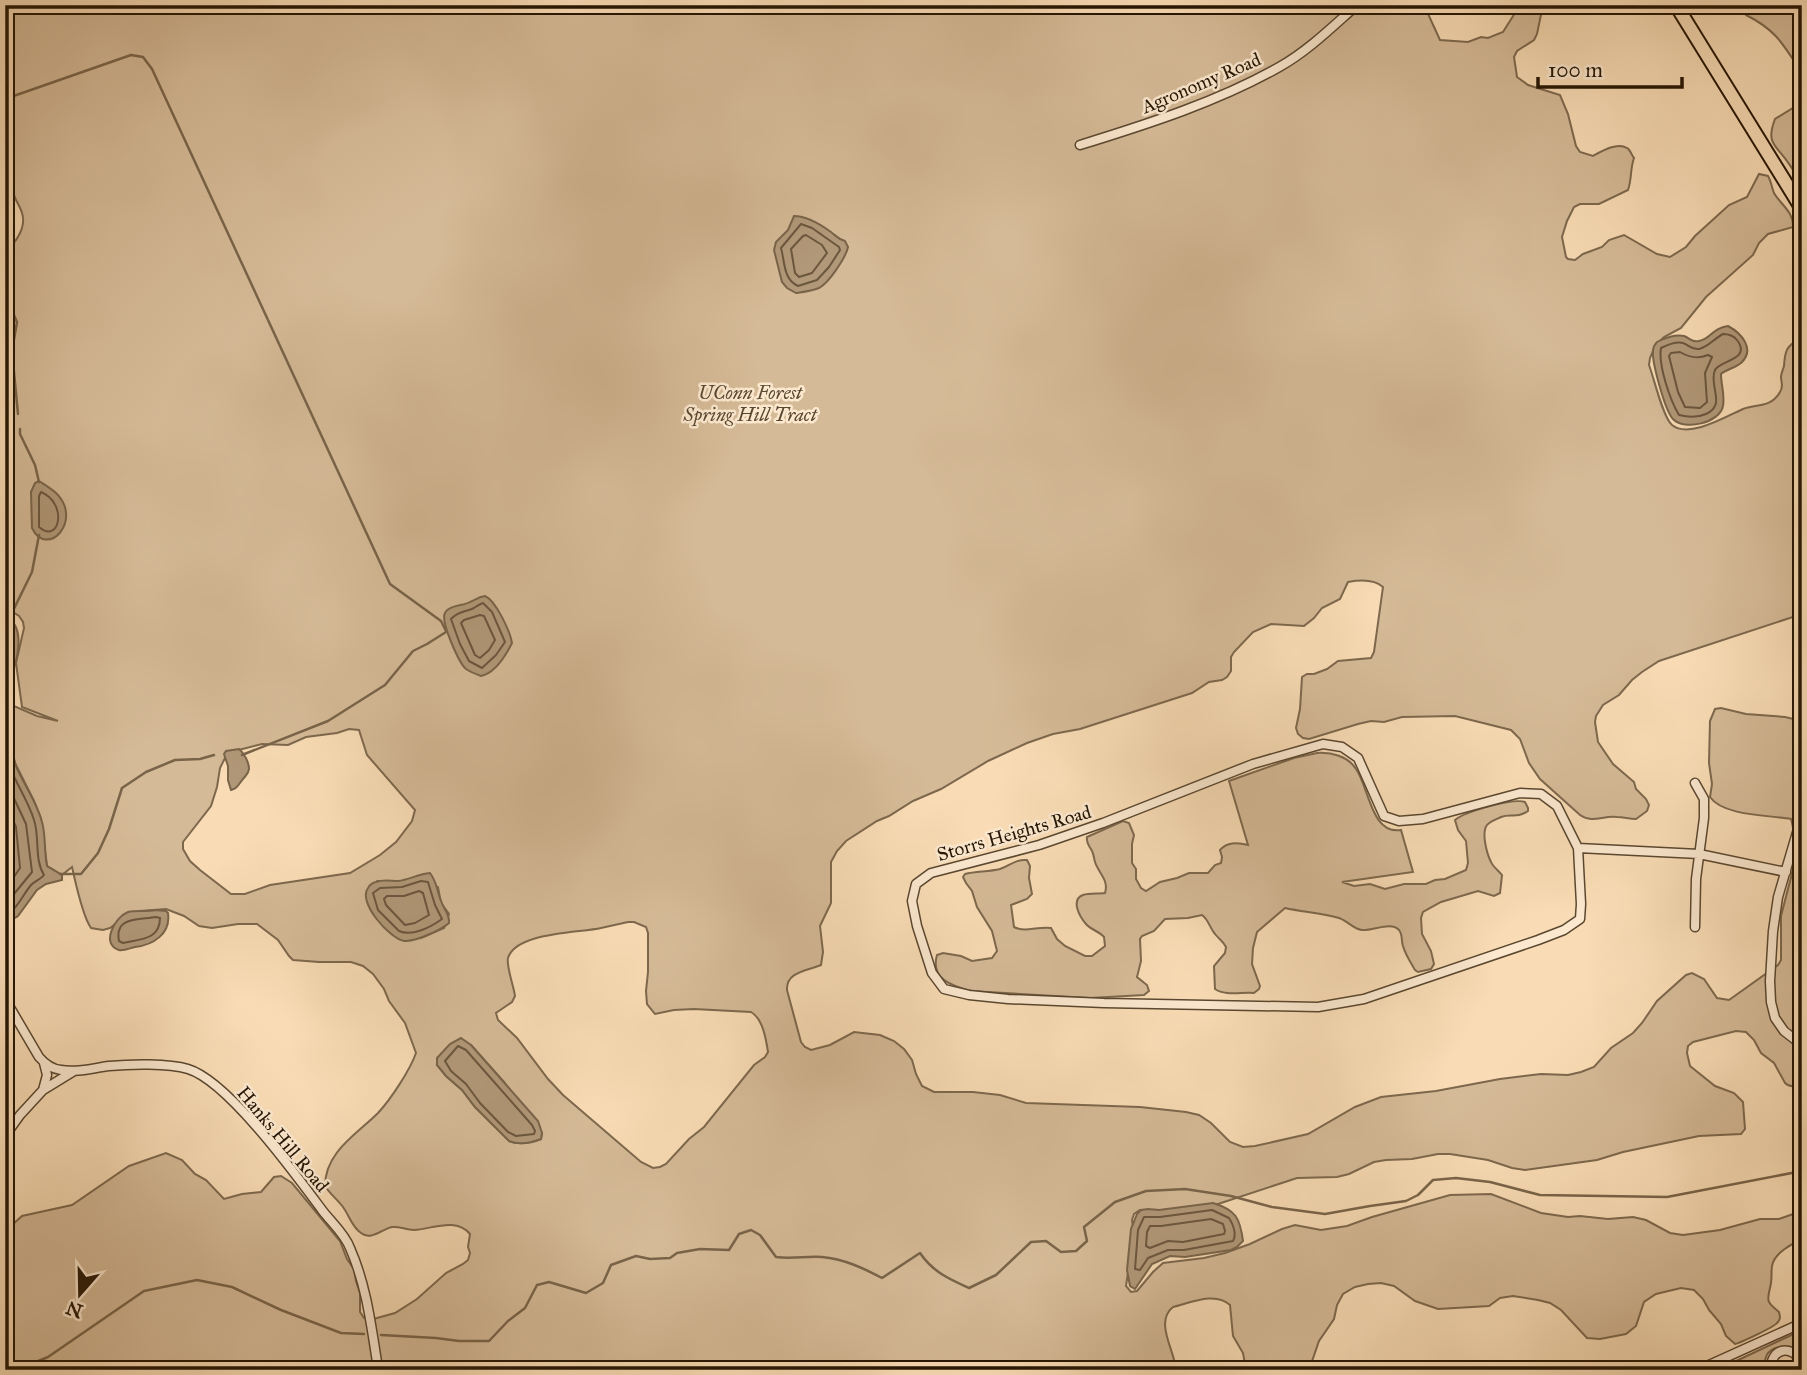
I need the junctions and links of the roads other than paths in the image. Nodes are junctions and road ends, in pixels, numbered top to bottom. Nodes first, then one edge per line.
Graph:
1 (1357, 5) edge
2 (1676, 5) edge
3 (1080, 145) dead end
4 (1802, 209) edge
5 (1695, 783) dead end
6 (1802, 808) edge
7 (1578, 848) junction
8 (1699, 854) junction
9 (1786, 873) junction
10 (1695, 927) dead end
11 (5, 999) edge
12 (1802, 1045) edge
13 (44, 1063) junction
14 (74, 1071) junction
15 (43, 1090) junction
16 (5, 1136) edge
17 (1802, 1323) edge
18 (1802, 1363) edge
19 (380, 1370) edge
20 (1698, 1370) edge
21 (1771, 1370) edge

1 - 3 street, Agronomy Road
2 - 4 main road
5 - 8 street
6 - 9 street
7 - 7 street, Storrs Heights Road
7 - 8 street
8 - 9 street
8 - 10 street
9 - 12 street
11 - 13 street
13 - 14 street, Hanks Hill Road
13 - 15 street
14 - 15 street
14 - 19 street, Hanks Hill Road
15 - 16 street
17 - 20 street
18 - 21 street

